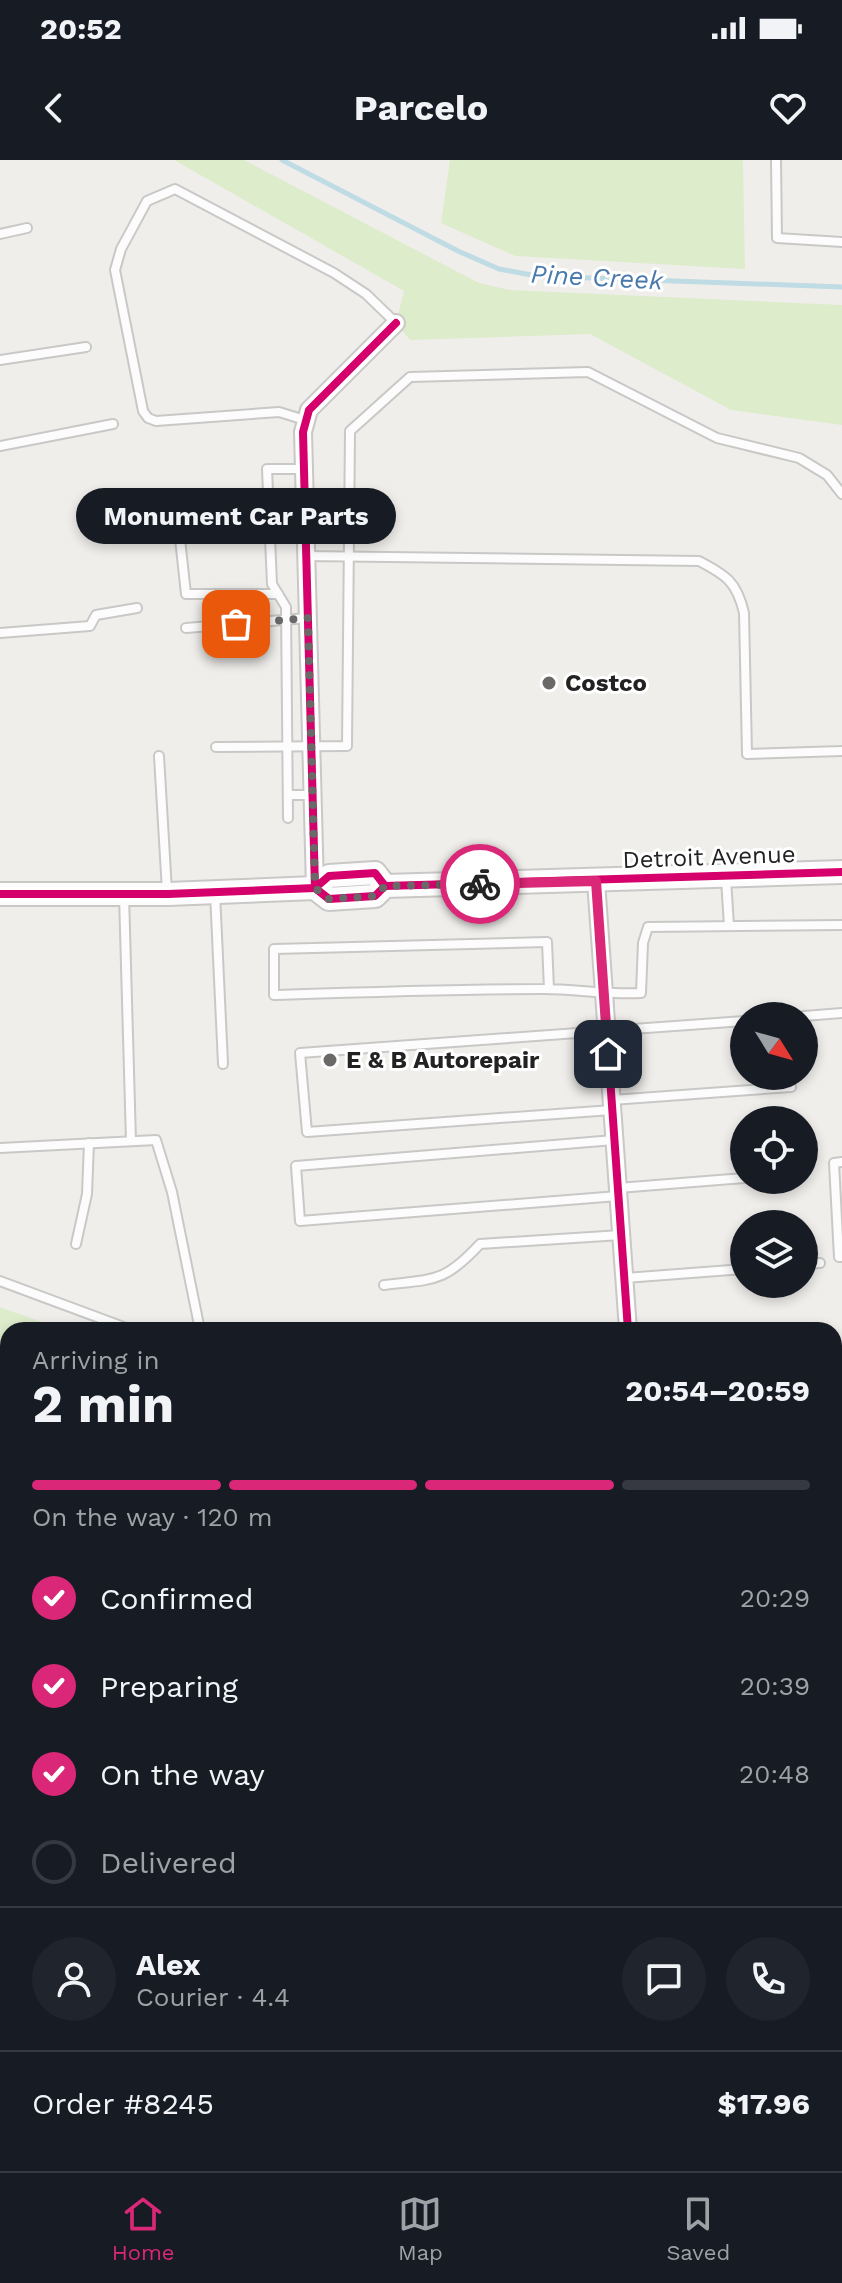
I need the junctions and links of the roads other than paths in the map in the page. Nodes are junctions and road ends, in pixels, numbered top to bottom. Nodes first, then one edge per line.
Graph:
1 (776, 160) edge
2 (27, 228) dead end
3 (0, 234) edge
4 (842, 242) edge
5 (396, 323) joint
6 (86, 347) dead end
7 (0, 360) edge
8 (305, 420) junction
9 (113, 424) dead end
10 (0, 446) edge
11 (305, 469) junction
12 (842, 494) edge
13 (176, 502) dead end
14 (306, 556) junction
15 (350, 557) junction
16 (278, 594) junction
17 (137, 608) dead end
18 (308, 618) junction
19 (286, 620) junction
20 (186, 628) dead end
21 (0, 633) edge
22 (287, 746) junction
23 (311, 746) junction
24 (216, 747) dead end
25 (842, 751) edge
26 (159, 756) dead end
27 (288, 795) junction
28 (313, 795) junction
29 (288, 818) dead end
30 (842, 872) edge
31 (725, 876) junction
32 (596, 881) junction
33 (315, 888) junction
34 (215, 892) junction
35 (0, 894) edge
36 (124, 894) junction
37 (168, 894) junction
38 (842, 925) edge
39 (729, 926) junction
40 (549, 989) junction
41 (604, 991) junction
42 (842, 1013) edge
43 (818, 1015) edge
44 (730, 1022) edge
45 (606, 1031) junction
46 (223, 1064) dead end
47 (761, 1090) edge
48 (612, 1105) junction
49 (614, 1140) junction
50 (131, 1141) junction
51 (89, 1143) junction
52 (0, 1148) edge
53 (842, 1162) edge
54 (730, 1180) edge
55 (618, 1192) junction
56 (621, 1235) junction
57 (76, 1244) dead end
58 (842, 1257) edge
59 (730, 1270) edge
60 (624, 1278) junction
61 (0, 1281) edge
62 (384, 1285) dead end
63 (110, 1322) edge
64 (198, 1322) edge
65 (627, 1322) edge

1 - 4 lane
2 - 3 lane
5 - 8 street
5 - 8 lane
6 - 7 lane
8 - 11 street
9 - 10 lane
11 - 14 street
11 - 16 lane
12 - 15 lane
13 - 16 lane
14 - 15 lane
14 - 18 street
15 - 23 lane
15 - 25 lane
16 - 19 lane
17 - 21 lane
18 - 19 lane
18 - 23 street
19 - 20 lane
19 - 22 lane
22 - 23 lane
22 - 24 lane
22 - 27 lane
23 - 28 street
26 - 37 lane
27 - 28 lane
27 - 29 lane
28 - 33 street
30 - 31 street, Detroit Avenue
31 - 32 street, Detroit Avenue
31 - 39 lane
32 - 33 street, Detroit Avenue
32 - 41 street
33 - 34 street, Detroit Avenue
34 - 37 street, Detroit Avenue
34 - 46 lane
35 - 36 street, Detroit Avenue
36 - 37 street, Detroit Avenue
36 - 50 lane
38 - 39 lane
39 - 41 lane
40 - 40 lane
40 - 41 lane
41 - 45 street
42 - 43 lane
44 - 45 lane
45 - 48 street
45 - 48 lane
47 - 48 lane
48 - 49 street
49 - 55 street
49 - 55 lane
50 - 51 lane
50 - 64 lane
51 - 52 lane
51 - 57 lane
53 - 58 lane
54 - 55 lane
55 - 56 street
56 - 60 street
56 - 62 lane
59 - 60 lane
60 - 65 street
61 - 63 lane

